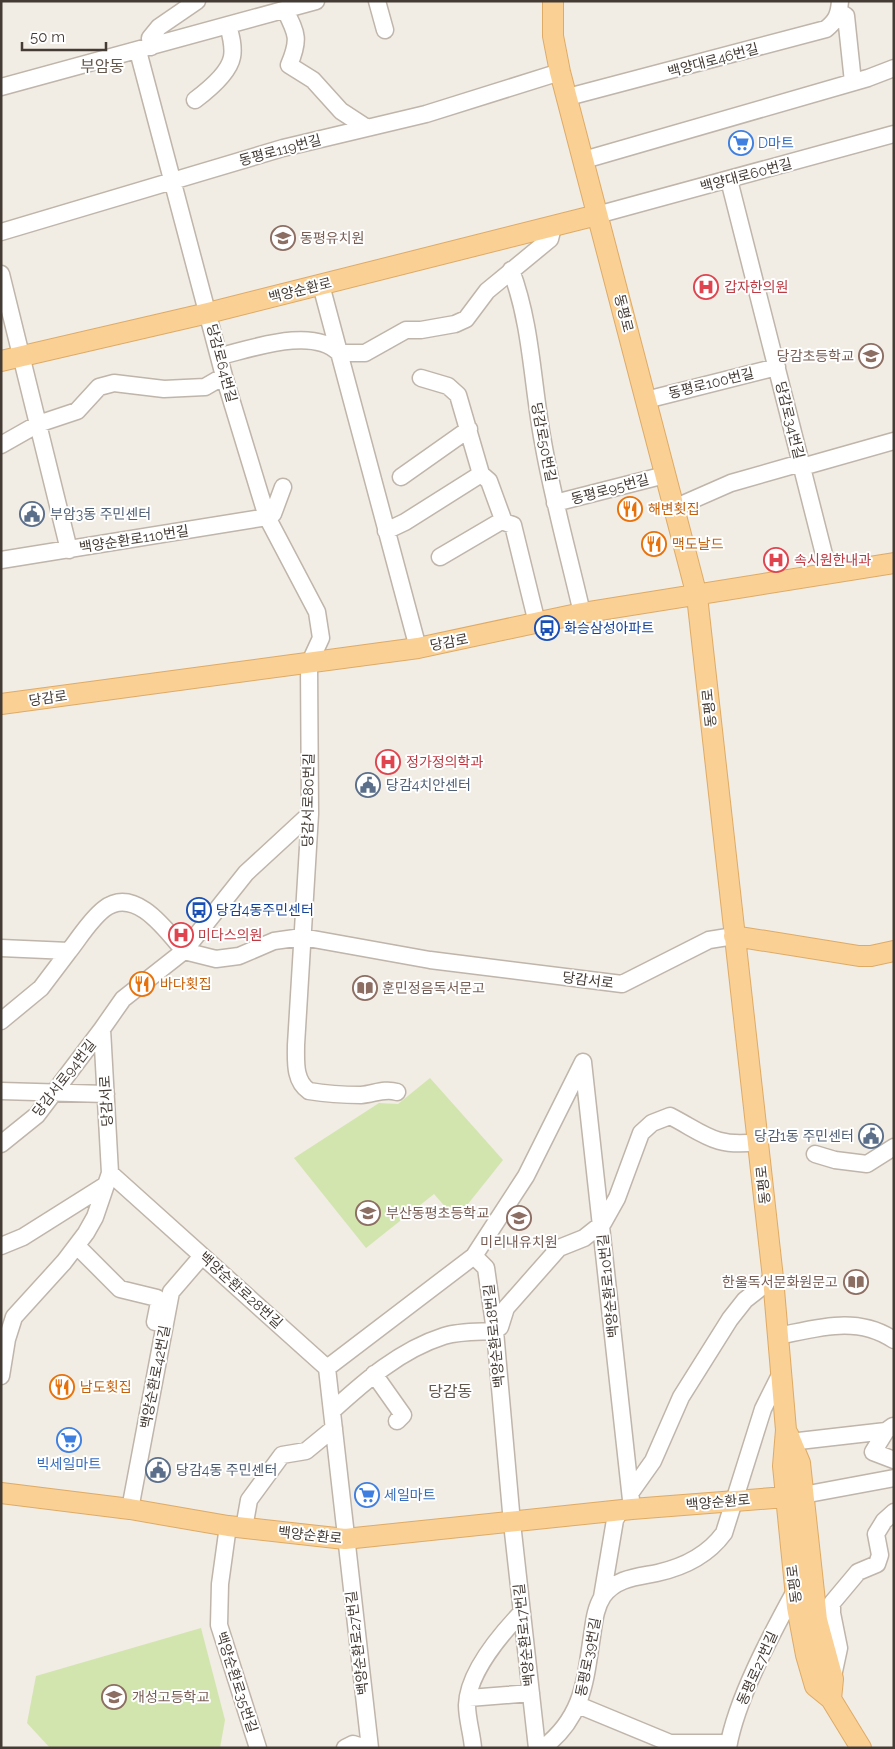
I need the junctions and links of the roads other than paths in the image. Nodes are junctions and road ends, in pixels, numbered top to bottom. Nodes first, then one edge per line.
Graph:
1 (197, 1) edge
2 (316, 1) edge
3 (377, 1) edge
4 (553, 1) edge
5 (840, 6) edge
6 (286, 10) junction
7 (228, 26) junction
8 (385, 30) dead end
9 (144, 49) junction
10 (894, 68) edge
11 (560, 72) junction
12 (853, 82) junction
13 (1, 87) edge
14 (568, 97) junction
15 (195, 100) dead end
16 (368, 128) junction
17 (894, 134) edge
18 (584, 160) junction
19 (729, 180) junction
20 (174, 181) junction
21 (597, 215) junction
22 (554, 226) junction
23 (1, 232) edge
24 (511, 270) junction
25 (1, 274) edge
26 (321, 284) junction
27 (208, 313) junction
28 (339, 353) junction
29 (23, 356) junction
30 (220, 356) junction
31 (1, 361) edge
32 (777, 366) junction
33 (224, 376) junction
34 (421, 378) dead end
35 (646, 400) junction
36 (38, 424) junction
37 (469, 429) junction
38 (894, 441) edge
39 (1, 445) edge
40 (801, 465) junction
41 (481, 474) junction
42 (665, 475) junction
43 (401, 477) dead end
44 (283, 487) dead end
45 (555, 503) junction
46 (674, 508) junction
47 (267, 517) junction
48 (503, 520) junction
49 (386, 531) junction
50 (69, 550) junction
51 (440, 557) dead end
52 (1, 560) edge
53 (894, 563) edge
54 (829, 574) junction
55 (697, 596) junction
56 (582, 613) junction
57 (537, 623) junction
58 (418, 648) junction
59 (309, 664) junction
60 (1, 704) edge
61 (310, 814) junction
62 (734, 936) junction
63 (302, 937) junction
64 (1, 948) edge
65 (69, 951) junction
66 (184, 951) junction
67 (894, 951) edge
68 (1, 1021) edge
69 (102, 1029) junction
70 (1, 1091) edge
71 (397, 1092) dead end
72 (54, 1093) junction
73 (106, 1094) junction
74 (758, 1142) junction
75 (1, 1144) edge
76 (894, 1147) edge
77 (815, 1154) dead end
78 (107, 1179) junction
79 (601, 1225) junction
80 (1, 1246) edge
81 (78, 1246) junction
82 (202, 1256) junction
83 (474, 1256) junction
84 (773, 1278) junction
85 (494, 1331) junction
86 (778, 1336) junction
87 (894, 1340) edge
88 (327, 1368) junction
89 (781, 1373) junction
90 (374, 1374) junction
91 (145, 1375) dead end
92 (1, 1376) edge
93 (333, 1419) junction
94 (397, 1421) dead end
95 (890, 1428) edge
96 (788, 1436) junction
97 (894, 1460) edge
98 (894, 1478) edge
99 (1, 1493) edge
100 (794, 1496) junction
101 (733, 1500) junction
102 (628, 1504) junction
103 (130, 1509) junction
104 (894, 1512) edge
105 (512, 1523) junction
106 (236, 1527) junction
107 (345, 1539) junction
108 (795, 1591) junction
109 (602, 1597) junction
110 (522, 1612) junction
111 (833, 1679) junction
112 (531, 1693) junction
113 (469, 1698) junction
114 (831, 1699) junction
115 (578, 1704) junction
116 (258, 1748) edge
117 (345, 1748) edge
118 (368, 1748) edge
119 (474, 1748) edge
120 (537, 1748) edge
121 (543, 1748) edge
122 (724, 1748) edge
123 (728, 1748) edge
124 (861, 1748) edge

1 - 9 street
2 - 6 street
3 - 8 street
4 - 11 main road, 동평로
5 - 12 street
5 - 14 street, 백양대로46번길
6 - 7 street
6 - 16 street
7 - 9 street
7 - 15 street
9 - 13 street
9 - 20 street, 당감로64번길
10 - 12 street
11 - 14 main road, 동평로
11 - 16 street, 동평로119번길
12 - 18 street
14 - 18 main road, 동평로
16 - 20 street, 동평로119번길
17 - 19 street, 백양대로60번길
18 - 21 main road, 동평로
19 - 21 street, 백양대로60번길
19 - 32 street, 당감로34번길
20 - 23 street, 동평로119번길
20 - 27 street, 당감로64번길
21 - 22 main road, 백양순환로
21 - 35 main road, 동평로
22 - 24 street
22 - 26 main road, 백양순환로
24 - 28 street
24 - 45 street, 당감로50번길
25 - 29 street
26 - 27 main road, 백양순환로
26 - 28 street
27 - 29 main road, 백양순환로
27 - 30 street, 당감로64번길
28 - 30 street
28 - 49 street
29 - 31 main road, 백양순환로
29 - 36 street
30 - 33 street, 당감로64번길
32 - 35 street, 동평로100번길
32 - 40 street, 당감로34번길
33 - 36 street
33 - 47 street, 당감로64번길
34 - 37 street
35 - 42 main road, 동평로
36 - 39 street
36 - 50 street
37 - 41 street
37 - 43 street
38 - 40 street
40 - 46 street
40 - 54 street, 당감로34번길
41 - 48 street
41 - 49 street
42 - 45 street, 동평로95번길
42 - 46 main road, 동평로
44 - 47 street
45 - 56 street, 당감로50번길
46 - 55 main road, 동평로
47 - 50 street, 백양순환로110번길
47 - 59 street, 당감로64번길
48 - 51 street
48 - 57 street
49 - 58 street
50 - 52 street, 백양순환로110번길
53 - 54 main road, 당감로
54 - 55 main road, 당감로
55 - 56 main road, 당감로
55 - 62 main road, 동평로
56 - 57 main road, 당감로
57 - 58 main road, 당감로
58 - 59 main road, 당감로
59 - 60 main road, 당감로
59 - 61 street, 당감서로80번길
61 - 63 street, 당감서로80번길
61 - 66 street
62 - 63 street, 당감서로
62 - 67 main road, 당감서로
62 - 74 main road, 동평로
63 - 66 street, 당감서로
63 - 71 street
64 - 65 street
65 - 66 street
65 - 68 street
66 - 69 street
69 - 72 street, 당감서로94번길
69 - 73 street, 당감서로
70 - 72 street
72 - 73 street
72 - 75 street, 당감서로94번길
73 - 78 street, 당감서로
74 - 79 street
74 - 84 main road, 동평로
76 - 77 street
78 - 80 street
78 - 81 street, 당감서로
78 - 82 street, 백양순환로28번길
79 - 83 street, 백양순환로10번길
79 - 85 street
79 - 102 street, 백양순환로10번길
81 - 91 street
81 - 92 street, 당감서로
82 - 88 street, 백양순환로28번길
82 - 103 street, 백양순환로42번길
83 - 85 street, 백양순환로18번길
83 - 88 street
84 - 86 main road, 동평로
84 - 102 street
85 - 90 street
85 - 105 street, 백양순환로18번길
86 - 87 street
86 - 89 main road, 동평로
88 - 93 street
89 - 96 main road, 동평로
89 - 101 street
90 - 93 street
90 - 94 street
93 - 106 street
93 - 107 street
95 - 96 street
95 - 97 street
96 - 100 main road, 동평로
98 - 100 street
99 - 103 main road, 백양순환로
100 - 101 main road, 백양순환로
100 - 108 main road, 동평로
100 - 111 main road, 동평로
101 - 102 main road, 백양순환로
101 - 109 street
102 - 105 main road, 백양순환로
102 - 109 street
103 - 106 main road, 백양순환로
104 - 111 street
105 - 107 main road, 백양순환로
105 - 110 street, 백양순환로17번길
106 - 107 main road, 백양순환로
106 - 116 street, 백양순환로35번길
107 - 118 street, 백양순환로27번길
108 - 114 main road, 동평로
108 - 123 street, 동평로27번길
109 - 115 street, 동평로39번길
110 - 112 street, 백양순환로17번길
110 - 113 street
111 - 114 main road, 동평로
112 - 113 street
112 - 120 street, 백양순환로17번길
113 - 119 street
114 - 124 main road, 동평로
115 - 121 street, 동평로39번길
115 - 122 street
117 - 118 street

